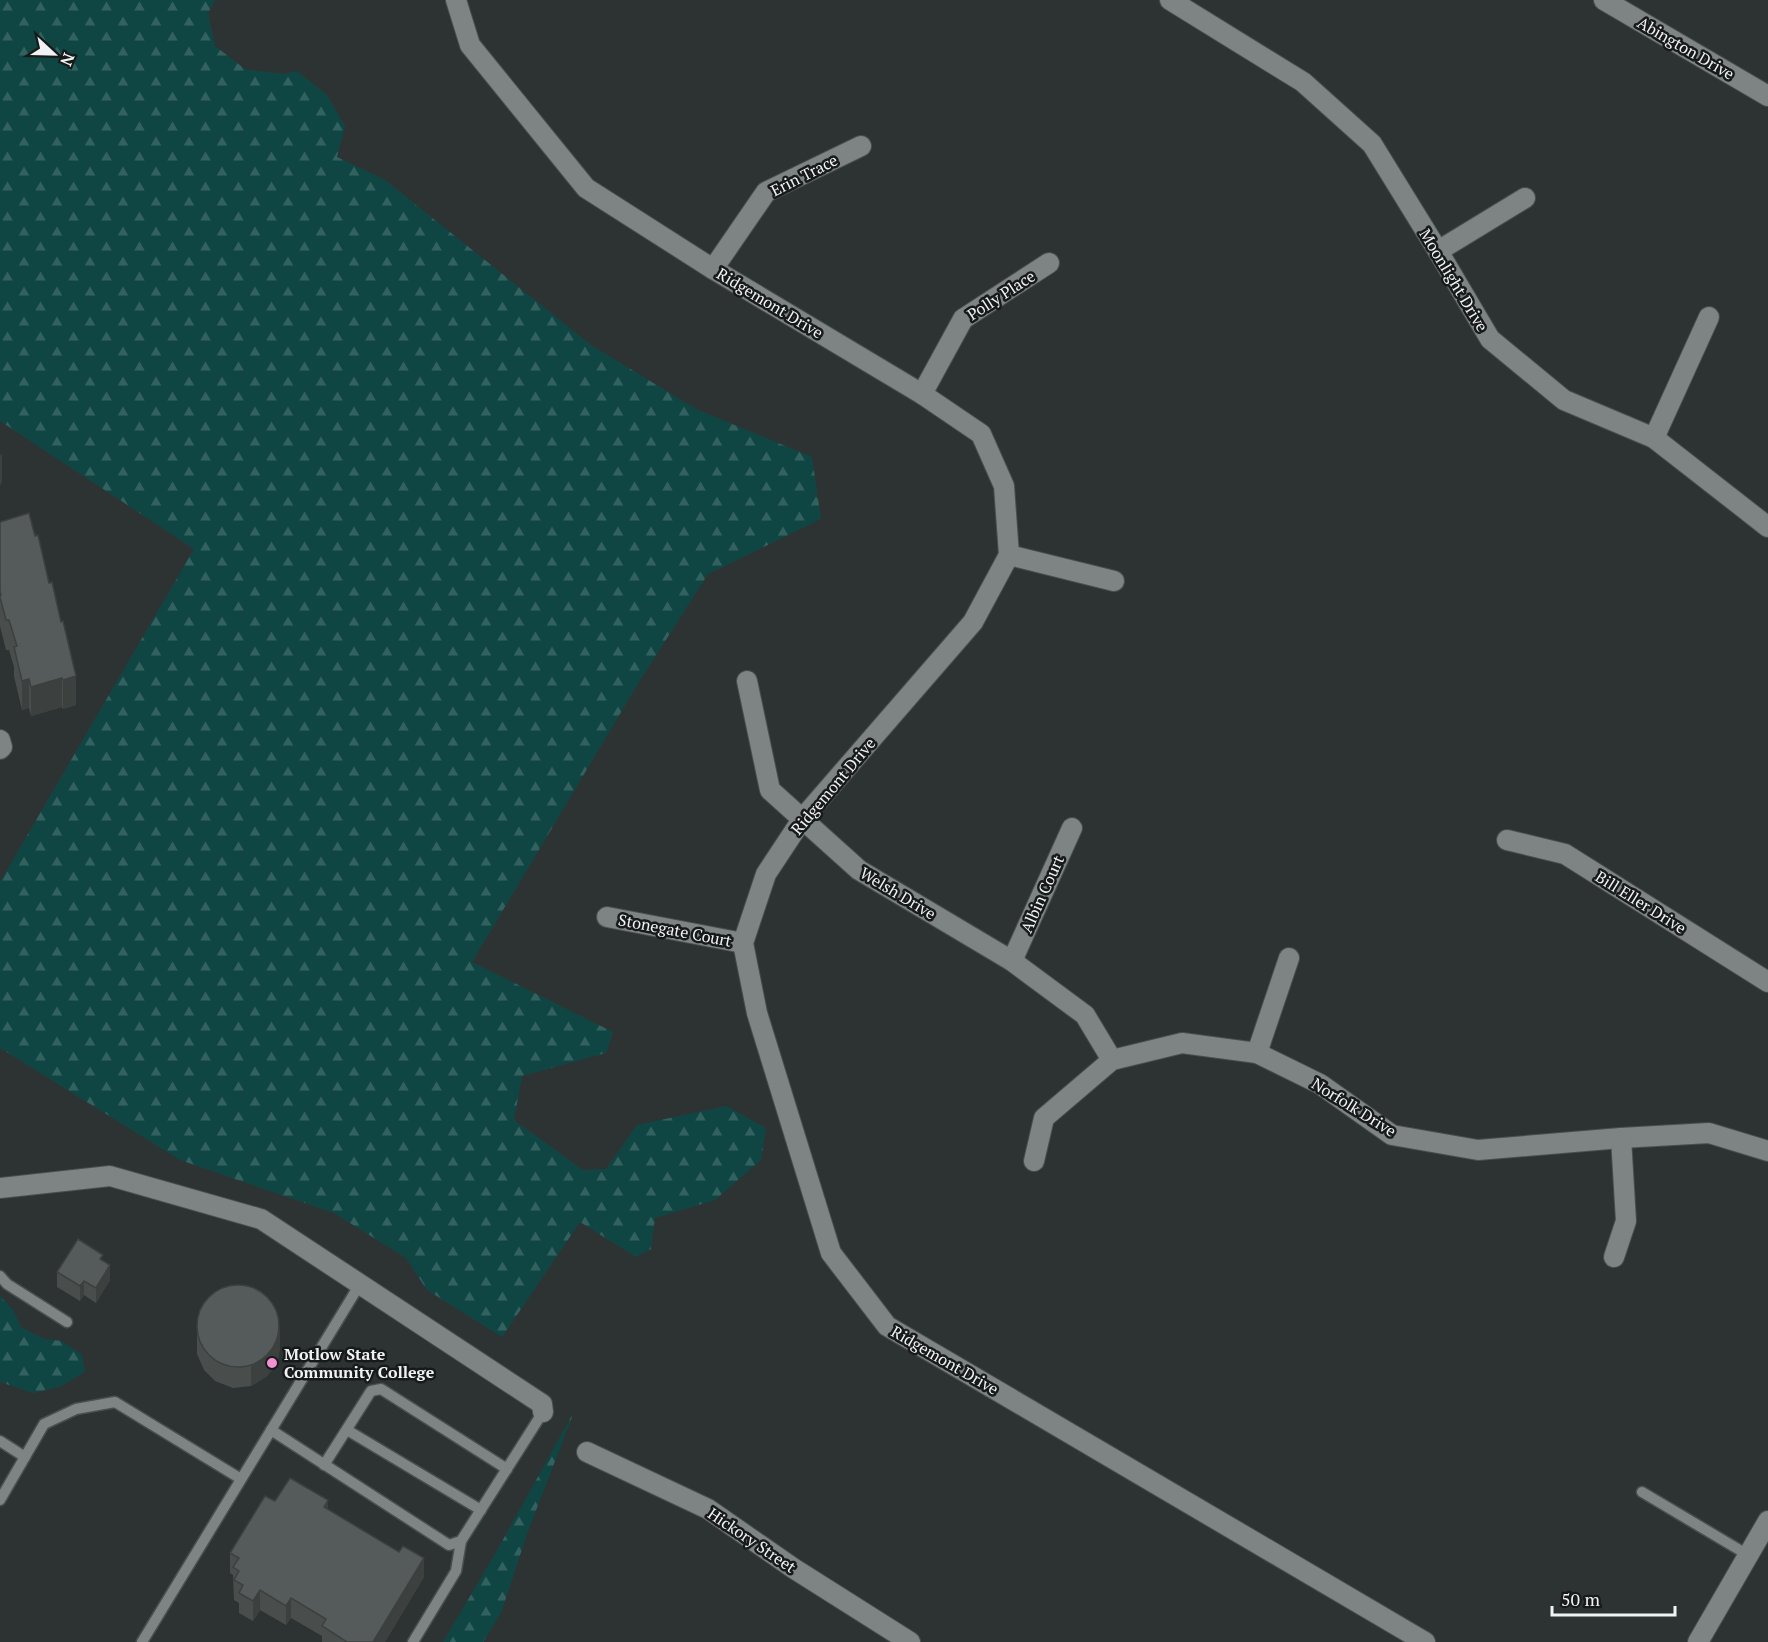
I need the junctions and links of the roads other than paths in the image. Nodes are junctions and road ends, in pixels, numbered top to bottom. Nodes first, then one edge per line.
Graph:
1 (1170, 0) edge
2 (1604, 0) edge
3 (458, 1) edge
4 (1768, 95) edge
5 (861, 147) dead end
6 (1525, 198) dead end
7 (1437, 251) junction
8 (1049, 263) dead end
9 (713, 269) junction
10 (1709, 317) dead end
11 (922, 394) junction
12 (1654, 438) junction
13 (1768, 527) edge
14 (1009, 555) junction
15 (1114, 581) dead end
16 (747, 681) dead end
17 (0, 740) edge
18 (0, 749) edge
19 (803, 818) junction
20 (1072, 828) dead end
21 (1507, 840) dead end
22 (607, 917) dead end
23 (743, 943) junction
24 (1289, 958) dead end
25 (1012, 961) junction
26 (1768, 982) edge
27 (1257, 1053) junction
28 (1112, 1060) junction
29 (1621, 1138) junction
30 (1768, 1151) edge
31 (1035, 1161) dead end
32 (0, 1188) edge
33 (1614, 1257) dead end
34 (0, 1276) edge
35 (360, 1284) junction
36 (68, 1322) dead end
37 (543, 1412) joint
38 (271, 1430) junction
39 (347, 1430) junction
40 (0, 1442) edge
41 (587, 1452) dead end
42 (25, 1457) junction
43 (324, 1465) junction
44 (507, 1469) junction
45 (241, 1479) junction
46 (1642, 1492) dead end
47 (0, 1500) edge
48 (481, 1510) junction
49 (1768, 1521) edge
50 (461, 1541) junction
51 (1748, 1555) junction
52 (142, 1642) edge
53 (413, 1642) edge
54 (910, 1642) edge
55 (1425, 1642) edge
56 (1698, 1642) edge

1 - 7 street, Moonlight Drive
2 - 4 street, Abington Drive
3 - 9 street, Ridgemont Drive
5 - 9 street, Erin Trace
6 - 7 street
7 - 12 street, Moonlight Drive
8 - 11 street, Polly Place
9 - 11 street, Ridgemont Drive
10 - 12 street
11 - 14 street, Ridgemont Drive
12 - 13 street, Moonlight Drive
14 - 15 street
14 - 19 street, Ridgemont Drive
16 - 19 street, Welsh Drive
17 - 18 street
19 - 23 street, Ridgemont Drive
19 - 25 street, Welsh Drive
20 - 25 street, Albin Court
21 - 26 street, Bill Eller Drive
22 - 23 street, Stonegate Court
23 - 55 street, Ridgemont Drive
24 - 27 street
25 - 28 street, Welsh Drive
27 - 28 street, Norfolk Drive
27 - 29 street, Norfolk Drive
28 - 31 street, Norfolk Drive
29 - 30 street, Norfolk Drive
29 - 33 street
32 - 35 street
34 - 36 lane
35 - 37 street
35 - 38 lane
37 - 44 lane
38 - 43 lane
38 - 45 lane
39 - 43 lane
39 - 44 lane
39 - 48 lane
40 - 42 lane
41 - 54 street, Hickory Street
42 - 45 lane
42 - 47 lane
43 - 50 lane
44 - 48 lane
45 - 52 lane
46 - 51 lane
48 - 50 lane
49 - 51 street
50 - 53 lane
51 - 56 street

